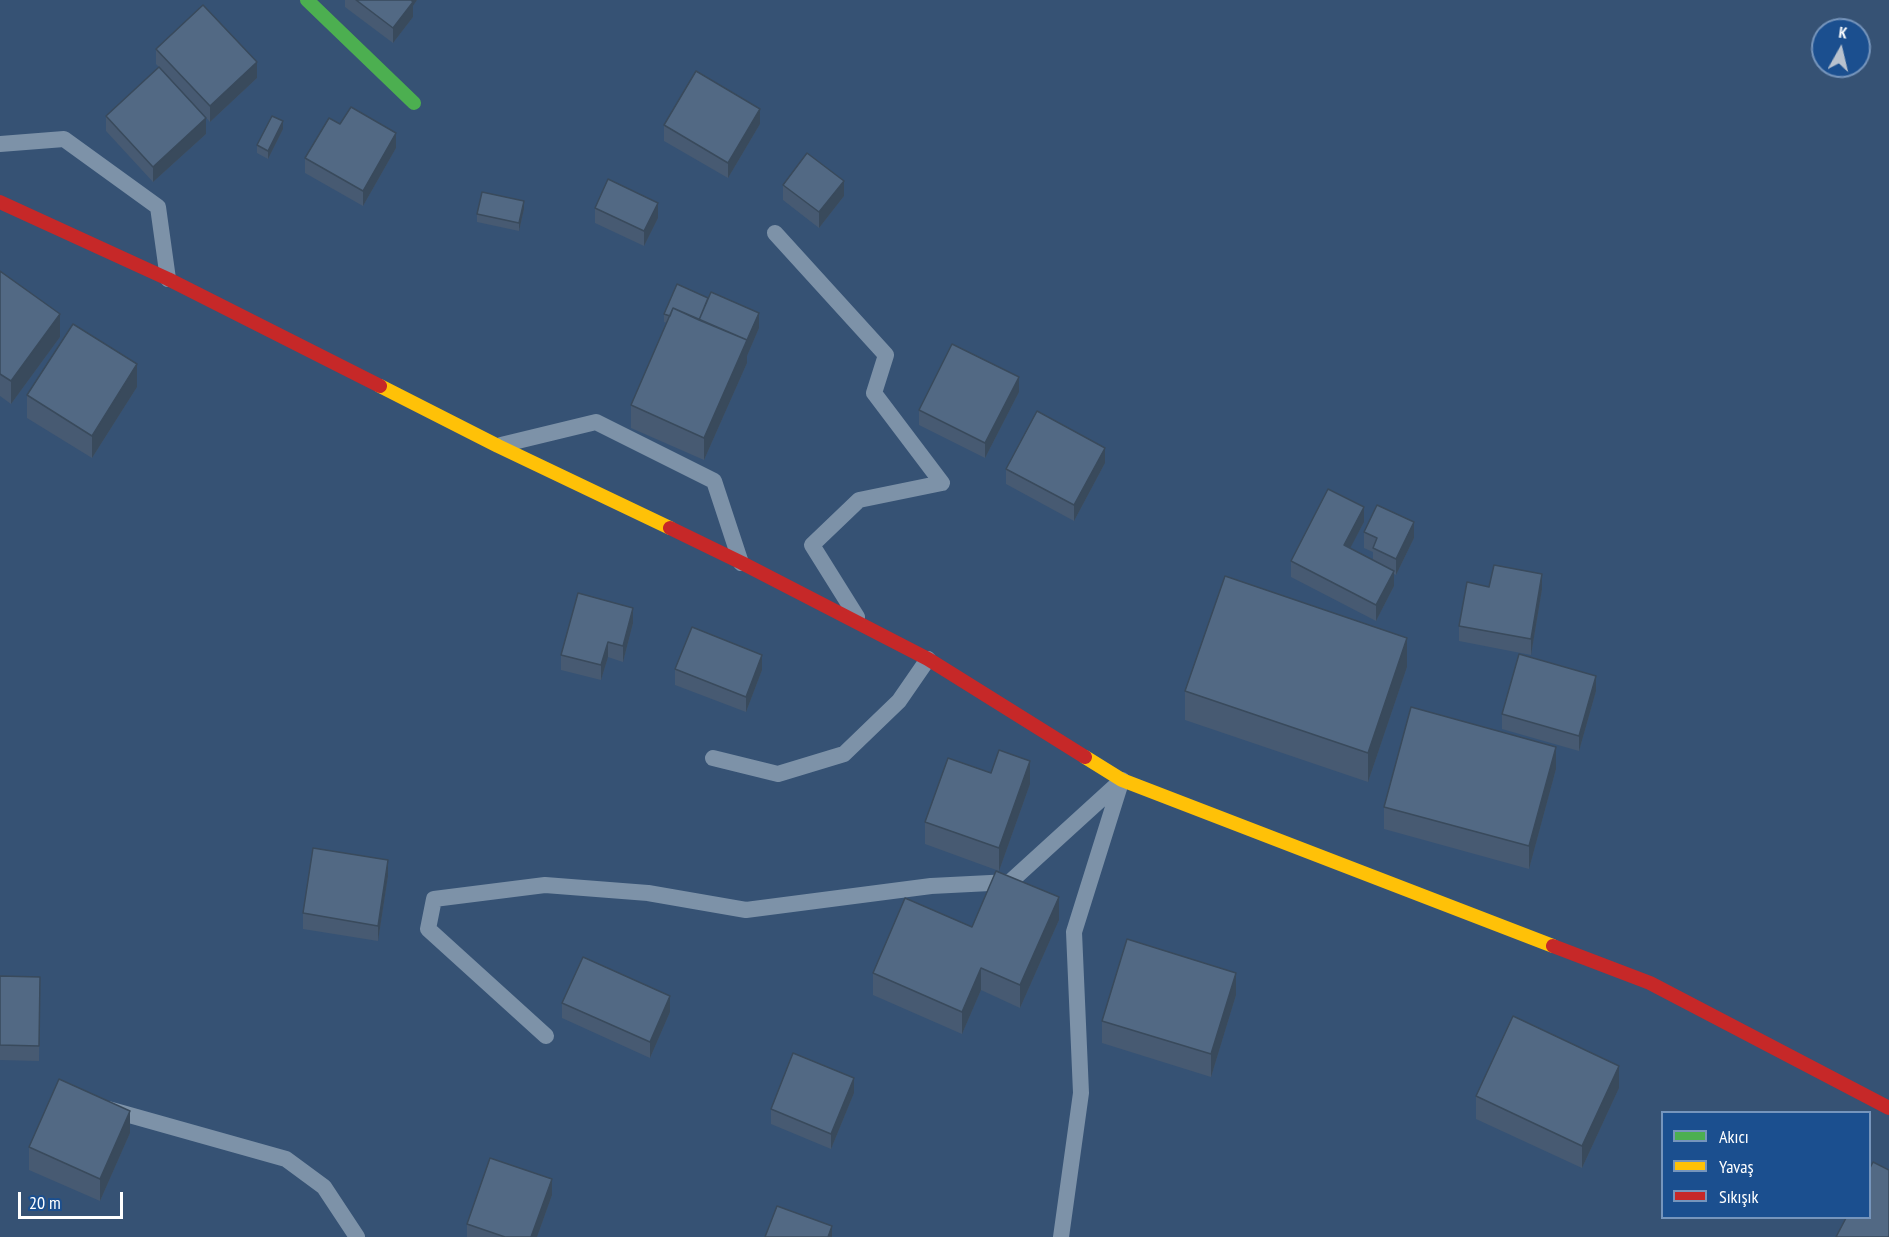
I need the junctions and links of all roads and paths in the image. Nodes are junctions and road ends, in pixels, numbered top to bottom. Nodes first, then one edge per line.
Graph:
1 (307, 0) edge
2 (414, 103) dead end
3 (0, 144) edge
4 (0, 202) edge
5 (775, 233) dead end
6 (168, 279) junction
7 (498, 446) junction
8 (742, 563) junction
9 (862, 625) junction
10 (928, 659) junction
11 (713, 758) dead end
12 (1122, 780) junction
13 (546, 1036) dead end
14 (99, 1107) edge
15 (1889, 1108) edge
16 (357, 1237) edge
17 (1061, 1237) edge

1 - 2 main road
3 - 6 lane
4 - 6 main road
5 - 9 lane
6 - 7 main road
7 - 8 main road
7 - 8 lane
8 - 9 main road
9 - 10 main road
10 - 11 lane
10 - 12 main road
12 - 13 lane
12 - 15 main road
12 - 17 lane
14 - 16 lane

